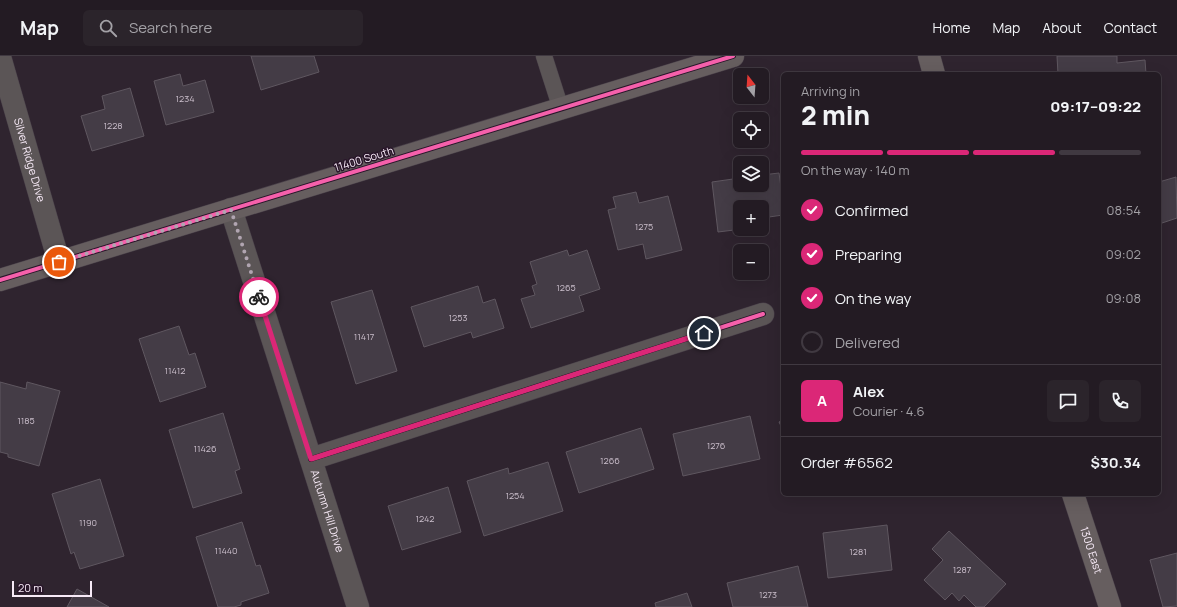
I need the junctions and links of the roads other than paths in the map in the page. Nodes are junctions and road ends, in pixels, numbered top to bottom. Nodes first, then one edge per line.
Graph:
1 (544, 56) edge
2 (733, 56) edge
3 (929, 56) edge
4 (1, 57) edge
5 (933, 72) edge
6 (561, 109) junction
7 (231, 210) junction
8 (59, 262) junction
9 (0, 280) edge
10 (763, 314) dead end
11 (311, 459) junction
12 (1074, 496) edge
13 (358, 607) edge
14 (1110, 607) edge

1 - 6 lane
2 - 6 main road, 11400 South
3 - 5 main road
4 - 8 street, Silver Ridge Drive
6 - 7 main road, 11400 South
7 - 8 main road, 11400 South
7 - 11 street, Autumn Hill Drive
8 - 9 main road, 11400 South
10 - 11 street
11 - 13 street, Autumn Hill Drive
12 - 14 main road, 1300 East

